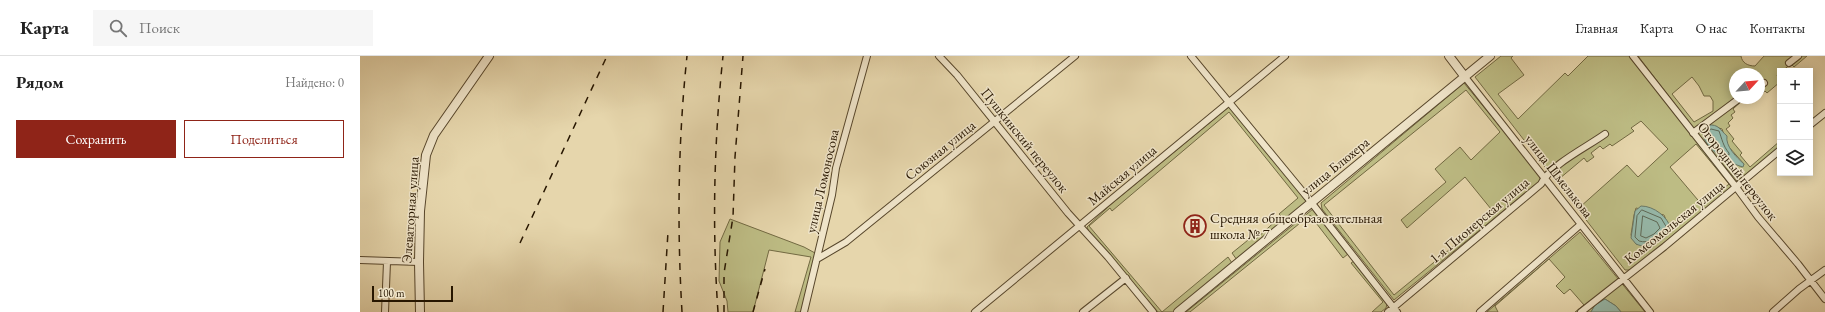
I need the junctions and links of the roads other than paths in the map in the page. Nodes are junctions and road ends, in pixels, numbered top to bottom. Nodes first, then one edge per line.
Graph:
1 (489, 56) edge
2 (872, 56) edge
3 (939, 56) edge
4 (1075, 56) edge
5 (1192, 56) edge
6 (1285, 56) edge
7 (1449, 56) edge
8 (1490, 56) edge
9 (1634, 56) edge
10 (1798, 56) edge
11 (866, 59) edge
12 (1789, 63) dead end
13 (1465, 77) junction
14 (1229, 102) junction
15 (1732, 104) edge
16 (1825, 113) edge
17 (995, 122) junction
18 (1813, 123) edge
19 (1693, 133) junction
20 (1605, 134) dead end
21 (1777, 153) edge
22 (1544, 177) junction
23 (1736, 187) junction
24 (1311, 203) junction
25 (1580, 224) junction
26 (1080, 225) junction
27 (817, 259) junction
28 (360, 260) edge
29 (387, 262) junction
30 (419, 262) junction
31 (1825, 270) edge
32 (1126, 278) junction
33 (1623, 278) junction
34 (1811, 281) junction
35 (1825, 299) edge
36 (1393, 311) edge
37 (385, 312) edge
38 (420, 312) edge
39 (804, 312) edge
40 (975, 312) edge
41 (1083, 312) edge
42 (1153, 312) edge
43 (1178, 312) edge
44 (1480, 312) edge
45 (1581, 312) edge
46 (1650, 312) edge
47 (1774, 312) edge

1 - 30 street, Элеваторная улица
2 - 11 street
3 - 17 street, Пушкинский переулок
4 - 17 street, Союзная улица
5 - 14 street
6 - 14 street, Майская улица
7 - 13 street, улица Шмелькова
8 - 13 street, улица Блюхера
9 - 19 street, Огородный переулок
10 - 12 street
11 - 27 street, улица Ломоносова
13 - 22 street, улица Шмелькова
13 - 24 street, улица Блюхера
14 - 24 street
14 - 26 street, Майская улица
15 - 19 street
16 - 18 street
17 - 26 street, Пушкинский переулок
17 - 27 street, Союзная улица
19 - 23 street, Огородный переулок
20 - 22 street, 1-я Пионерская улица
21 - 23 street, Комсомольская улица
22 - 25 street, улица Шмелькова
22 - 36 street, 1-я Пионерская улица
23 - 33 street, Комсомольская улица
23 - 34 street, Огородный переулок
24 - 36 street
24 - 43 street, улица Блюхера
25 - 33 street, улица Шмелькова
25 - 44 street
26 - 32 street, Пушкинский переулок
26 - 40 street, Майская улица
27 - 39 street, улица Ломоносова
28 - 29 street
29 - 30 street
29 - 37 street
30 - 38 street, Элеваторная улица
31 - 34 street
32 - 41 street
32 - 42 street, Пушкинский переулок
33 - 45 street, Комсомольская улица
33 - 46 street, улица Шмелькова
34 - 35 street, Огородный переулок
34 - 47 street

